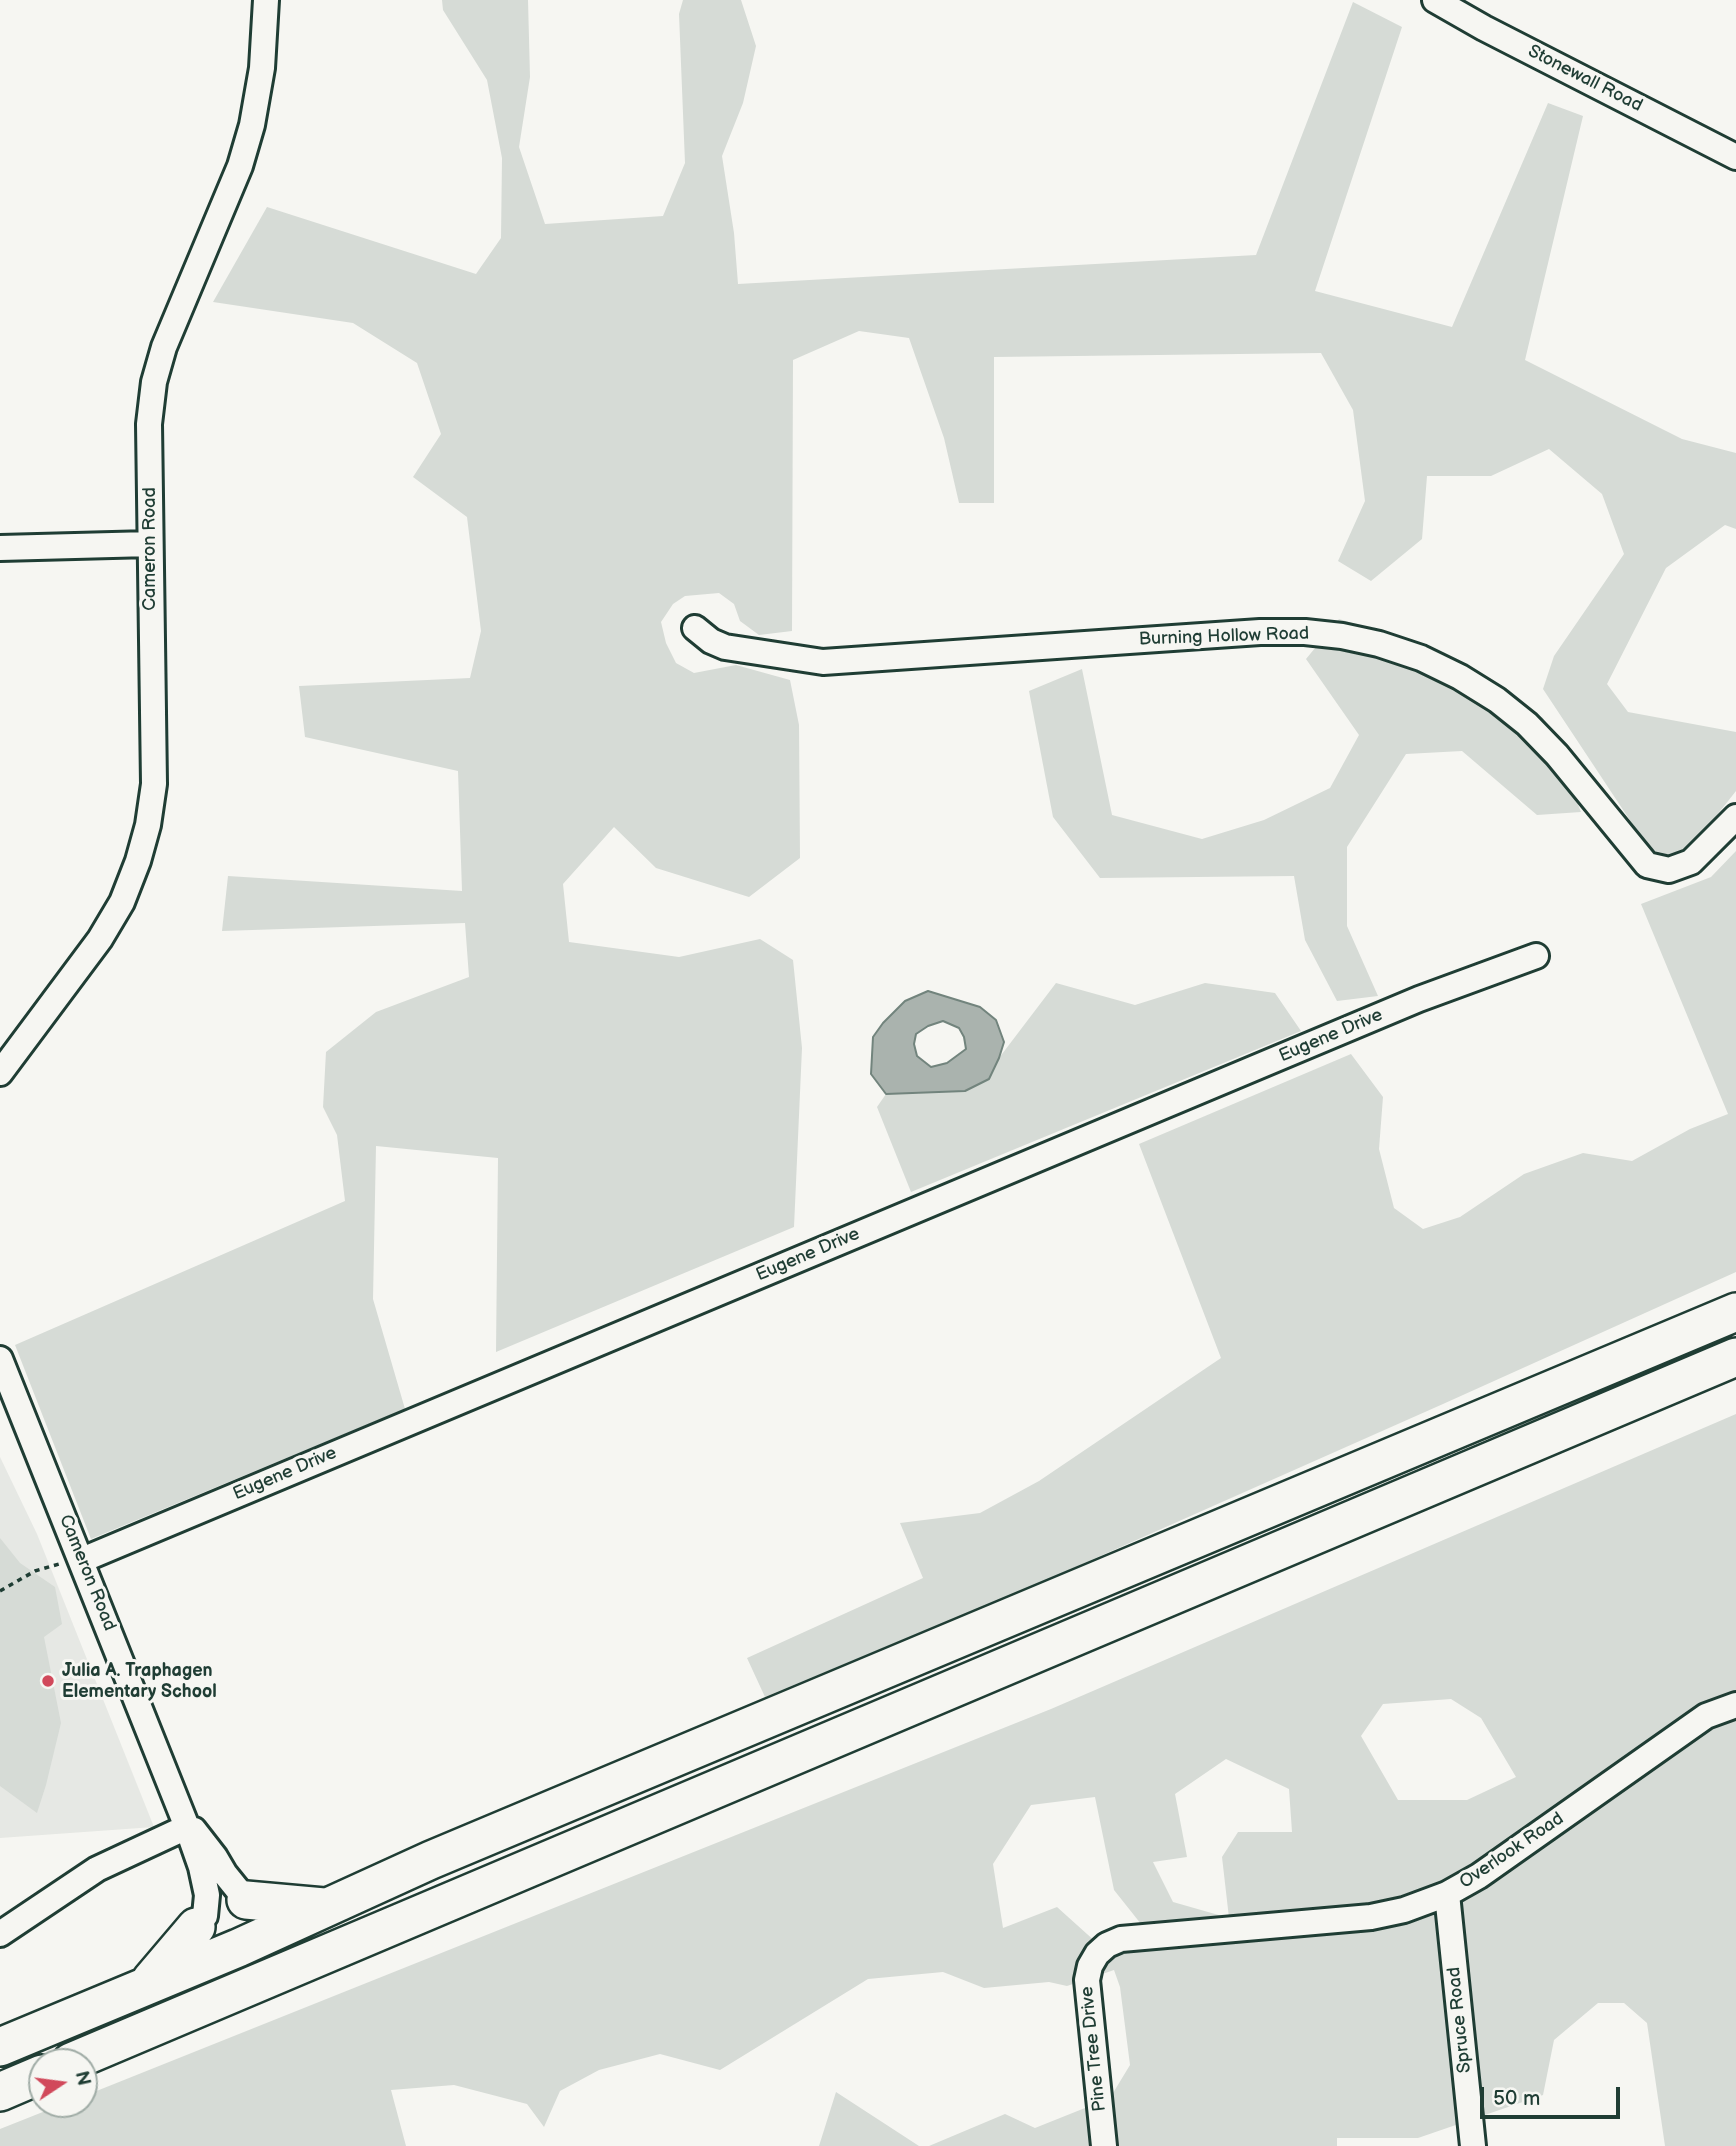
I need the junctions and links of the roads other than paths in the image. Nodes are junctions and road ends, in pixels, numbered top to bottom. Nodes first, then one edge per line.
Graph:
1 (266, 0) edge
2 (1435, 0) edge
3 (1736, 157) edge
4 (150, 544) junction
5 (0, 548) edge
6 (695, 628) dead end
7 (1736, 817) edge
8 (1536, 956) dead end
9 (0, 1073) edge
10 (1736, 1312) edge
11 (1736, 1357) edge
12 (0, 1359) edge
13 (82, 1559) junction
14 (1736, 1705) edge
15 (187, 1826) junction
16 (1447, 1894) junction
17 (246, 1900) joint
18 (328, 1907) junction
19 (196, 1927) joint
20 (0, 1934) edge
21 (1097, 1954) joint
22 (145, 1986) junction
23 (0, 2047) edge
24 (98, 2051) edge
25 (28, 2080) edge
26 (0, 2092) edge
27 (1104, 2146) edge
28 (1473, 2146) edge

1 - 4 street, Cameron Road
2 - 3 street, Stonewall Road
4 - 5 street
4 - 9 street, Cameron Road
6 - 7 street, Burning Hollow Road
8 - 13 street, Eugene Drive
10 - 18 highway
11 - 24 highway
12 - 13 street, Cameron Road
13 - 15 street, Cameron Road
14 - 16 street, Overlook Road
15 - 17 street, Cameron Road
15 - 19 street, Cameron Road
15 - 20 street
16 - 21 street, Overlook Road
16 - 28 street, Spruce Road
17 - 18 highway
18 - 22 highway
19 - 22 highway
21 - 27 street, Pine Tree Drive
22 - 23 highway
25 - 26 highway

